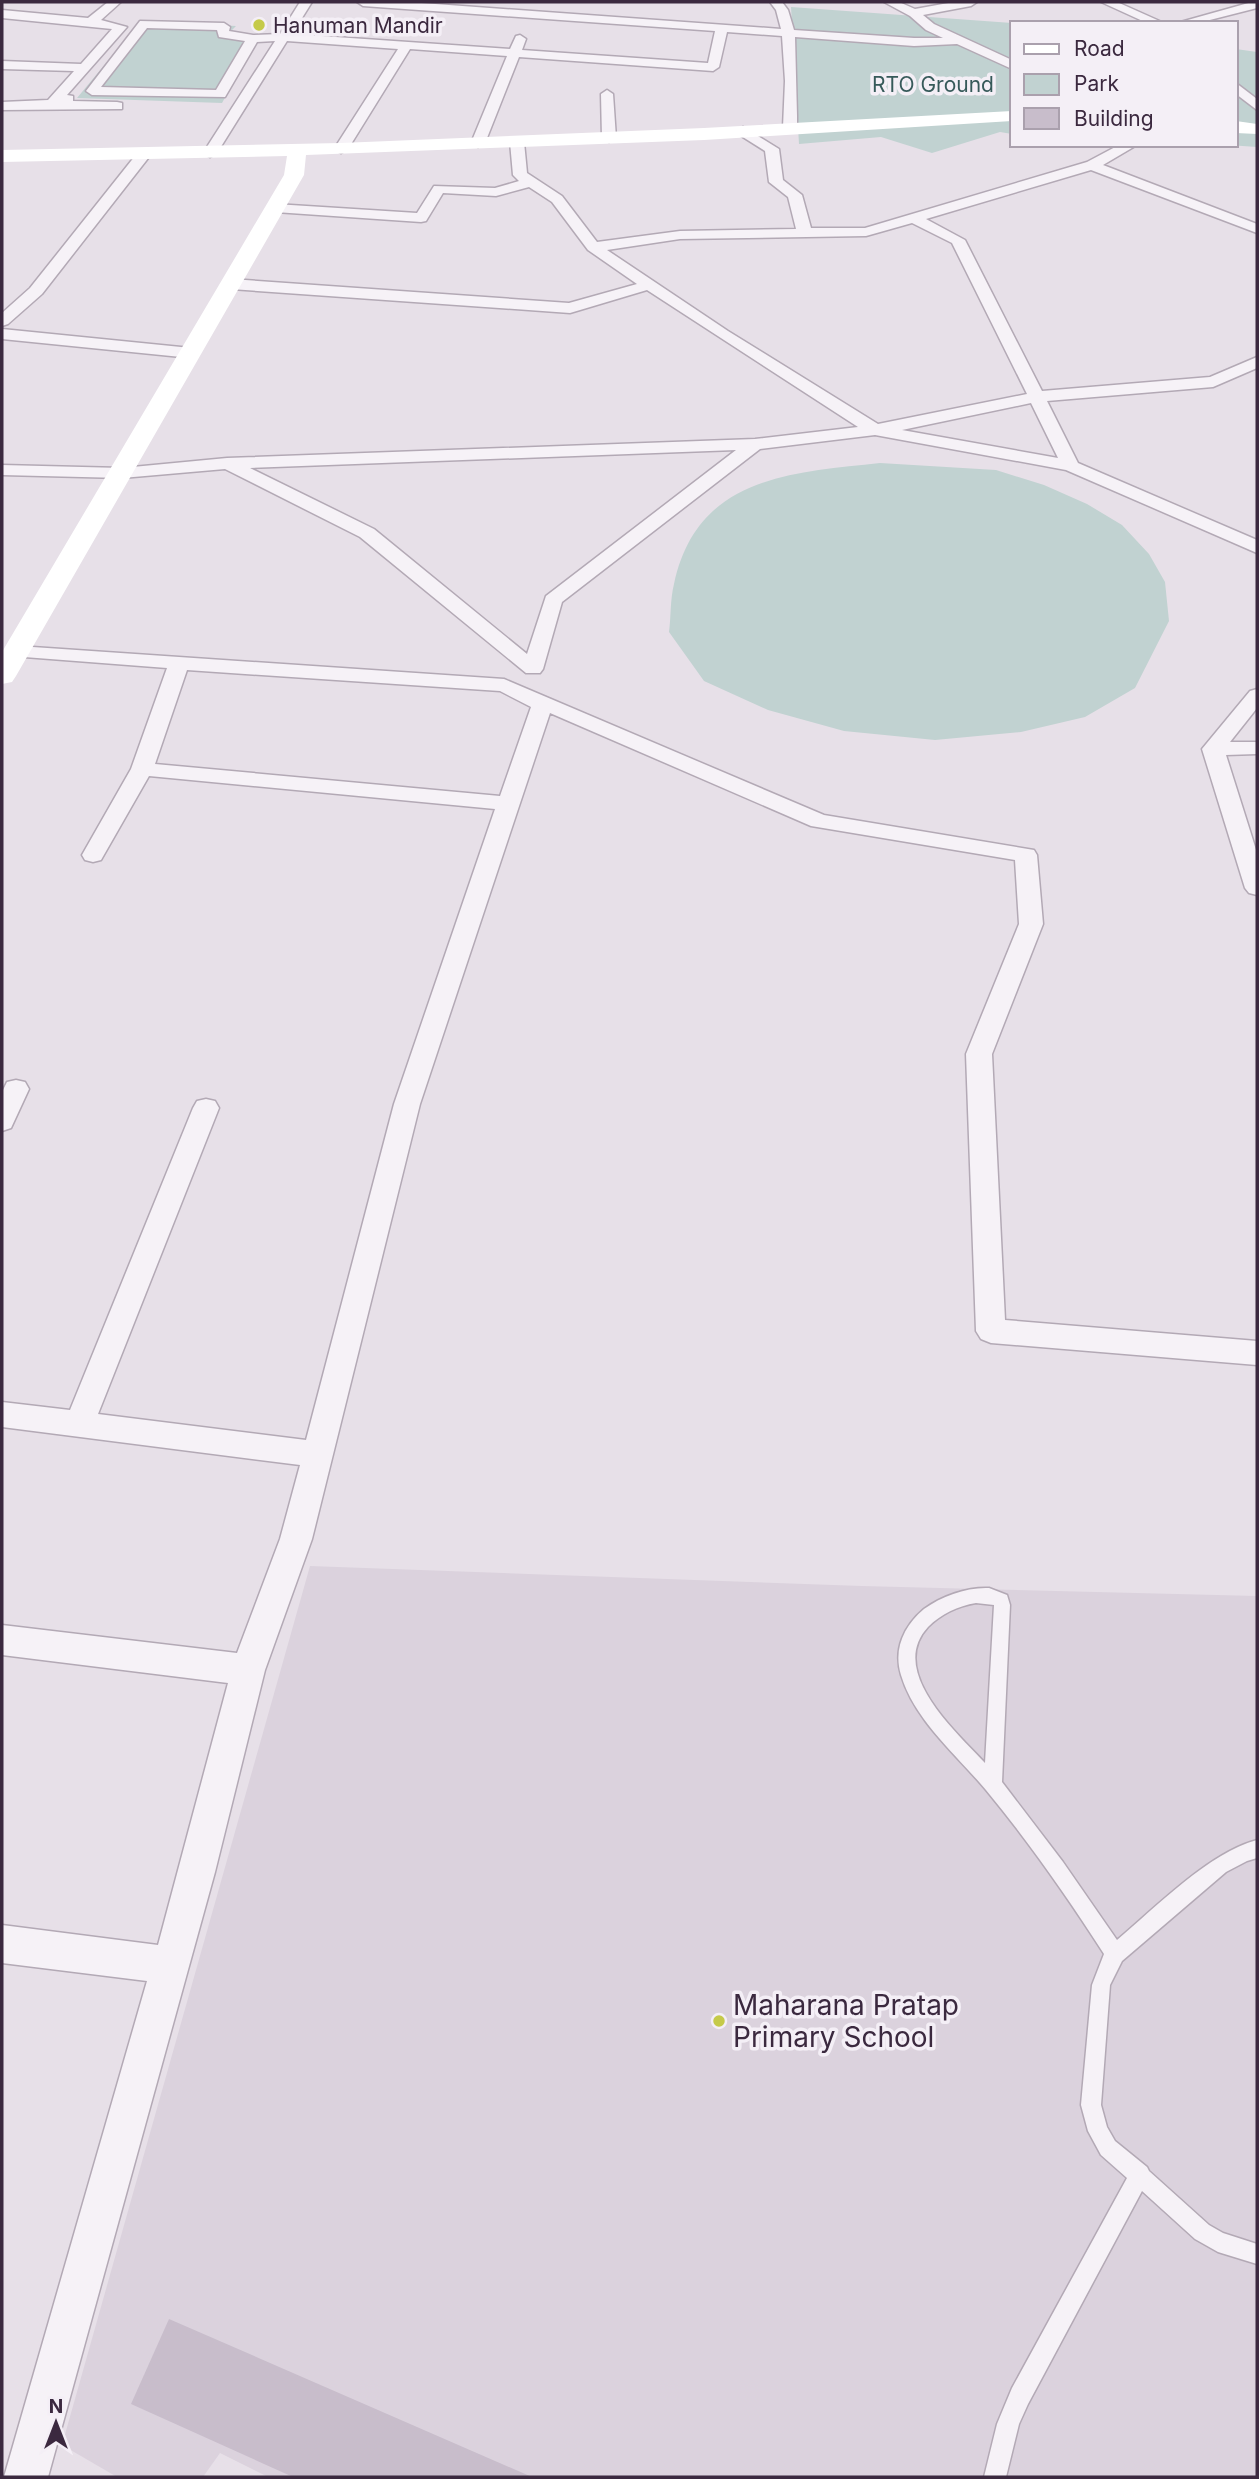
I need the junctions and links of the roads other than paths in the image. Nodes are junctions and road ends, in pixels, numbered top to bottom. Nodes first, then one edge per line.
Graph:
1 (115, 2) edge
2 (306, 2) edge
3 (363, 2) edge
4 (538, 2) edge
5 (776, 2) edge
6 (890, 2) edge
7 (971, 2) edge
8 (1107, 2) edge
9 (1257, 4) edge
10 (914, 13) junction
11 (2, 14) edge
12 (531, 15) junction
13 (1153, 21) edge
14 (1191, 21) edge
15 (91, 22) junction
16 (144, 25) junction
17 (121, 27) junction
18 (722, 28) junction
19 (787, 32) junction
20 (284, 37) junction
21 (253, 39) junction
22 (956, 41) junction
23 (405, 47) junction
24 (513, 53) junction
25 (1010, 64) edge
26 (2, 65) edge
27 (84, 68) junction
28 (1238, 89) edge
29 (92, 91) junction
30 (219, 94) junction
31 (607, 94) dead end
32 (52, 104) junction
33 (2, 106) edge
34 (1257, 106) edge
35 (239, 108) junction
36 (1010, 116) edge
37 (790, 127) junction
38 (1238, 127) edge
39 (1257, 129) edge
40 (743, 131) junction
41 (609, 138) junction
42 (517, 142) junction
43 (478, 143) junction
44 (1126, 147) edge
45 (341, 149) junction
46 (296, 151) junction
47 (210, 153) junction
48 (144, 154) junction
49 (2, 156) edge
50 (1092, 165) junction
51 (531, 182) junction
52 (275, 208) junction
53 (913, 218) junction
54 (1257, 229) edge
55 (805, 235) junction
56 (593, 247) junction
57 (231, 284) junction
58 (649, 285) junction
59 (2, 321) edge
60 (2, 334) edge
61 (191, 353) junction
62 (1257, 362) edge
63 (1037, 397) junction
64 (875, 430) junction
65 (755, 444) junction
66 (227, 463) junction
67 (1071, 466) junction
68 (2, 470) edge
69 (122, 473) junction
70 (1257, 547) edge
71 (179, 663) junction
72 (8, 665) edge
73 (504, 685) junction
74 (1257, 695) edge
75 (1257, 748) edge
76 (1213, 750) junction
77 (142, 769) junction
78 (509, 804) junction
79 (93, 855) dead end
80 (1257, 885) edge
81 (16, 1089) dead end
82 (206, 1108) dead end
83 (2, 1121) edge
84 (1257, 1353) edge
85 (2, 1414) edge
86 (79, 1424) junction
87 (318, 1454) junction
88 (2, 1640) edge
89 (248, 1670) junction
90 (993, 1785) junction
91 (1257, 1849) edge
92 (2, 1944) edge
93 (1115, 1954) junction
94 (170, 1965) junction
95 (1140, 2174) junction
96 (1257, 2254) edge
97 (26, 2477) edge
98 (995, 2477) edge

1 - 15 street
2 - 20 street
3 - 12 street
4 - 12 street
5 - 19 street
6 - 10 street
7 - 10 street
8 - 13 street
9 - 14 street
10 - 22 street
11 - 15 street
12 - 18 street
12 - 24 street
15 - 17 street
16 - 17 street
16 - 21 street
16 - 29 street
17 - 27 street
18 - 19 street
18 - 24 street
19 - 22 street
19 - 37 street
20 - 21 street
20 - 23 street
20 - 35 street
21 - 30 street
22 - 25 street
23 - 24 street
23 - 45 street
24 - 43 street
26 - 27 street
27 - 32 street
28 - 34 street
29 - 30 street
29 - 32 street
30 - 35 street
31 - 41 street
32 - 33 street
32 - 35 street
35 - 47 street
36 - 37 street
37 - 40 street
38 - 39 street
40 - 41 street
40 - 55 street
41 - 42 street
42 - 43 street
42 - 51 street
43 - 45 street
44 - 50 street
45 - 46 street
46 - 47 street
46 - 52 street
47 - 48 street
48 - 49 street
48 - 59 street
50 - 53 street
50 - 54 street
51 - 52 street
51 - 56 street
52 - 57 street
53 - 55 street
53 - 63 street
55 - 56 street
56 - 58 street
57 - 58 street
57 - 61 street
58 - 64 street
60 - 61 street
61 - 69 street
62 - 63 street
63 - 64 street
63 - 67 street
64 - 65 street
64 - 67 street
65 - 66 street
65 - 66 street
66 - 69 street
67 - 70 street
68 - 69 street
69 - 72 street
71 - 72 street
71 - 73 street
71 - 77 street
73 - 78 street
73 - 84 street
74 - 76 street
75 - 76 street
76 - 80 street
77 - 78 street
77 - 79 street
78 - 87 street
81 - 83 street
82 - 86 street
85 - 86 street
86 - 87 street
87 - 89 street
88 - 89 street
89 - 94 street
90 - 90 lane
90 - 93 lane
91 - 93 lane
92 - 94 street
93 - 95 lane
94 - 97 street
95 - 96 lane
95 - 98 lane

